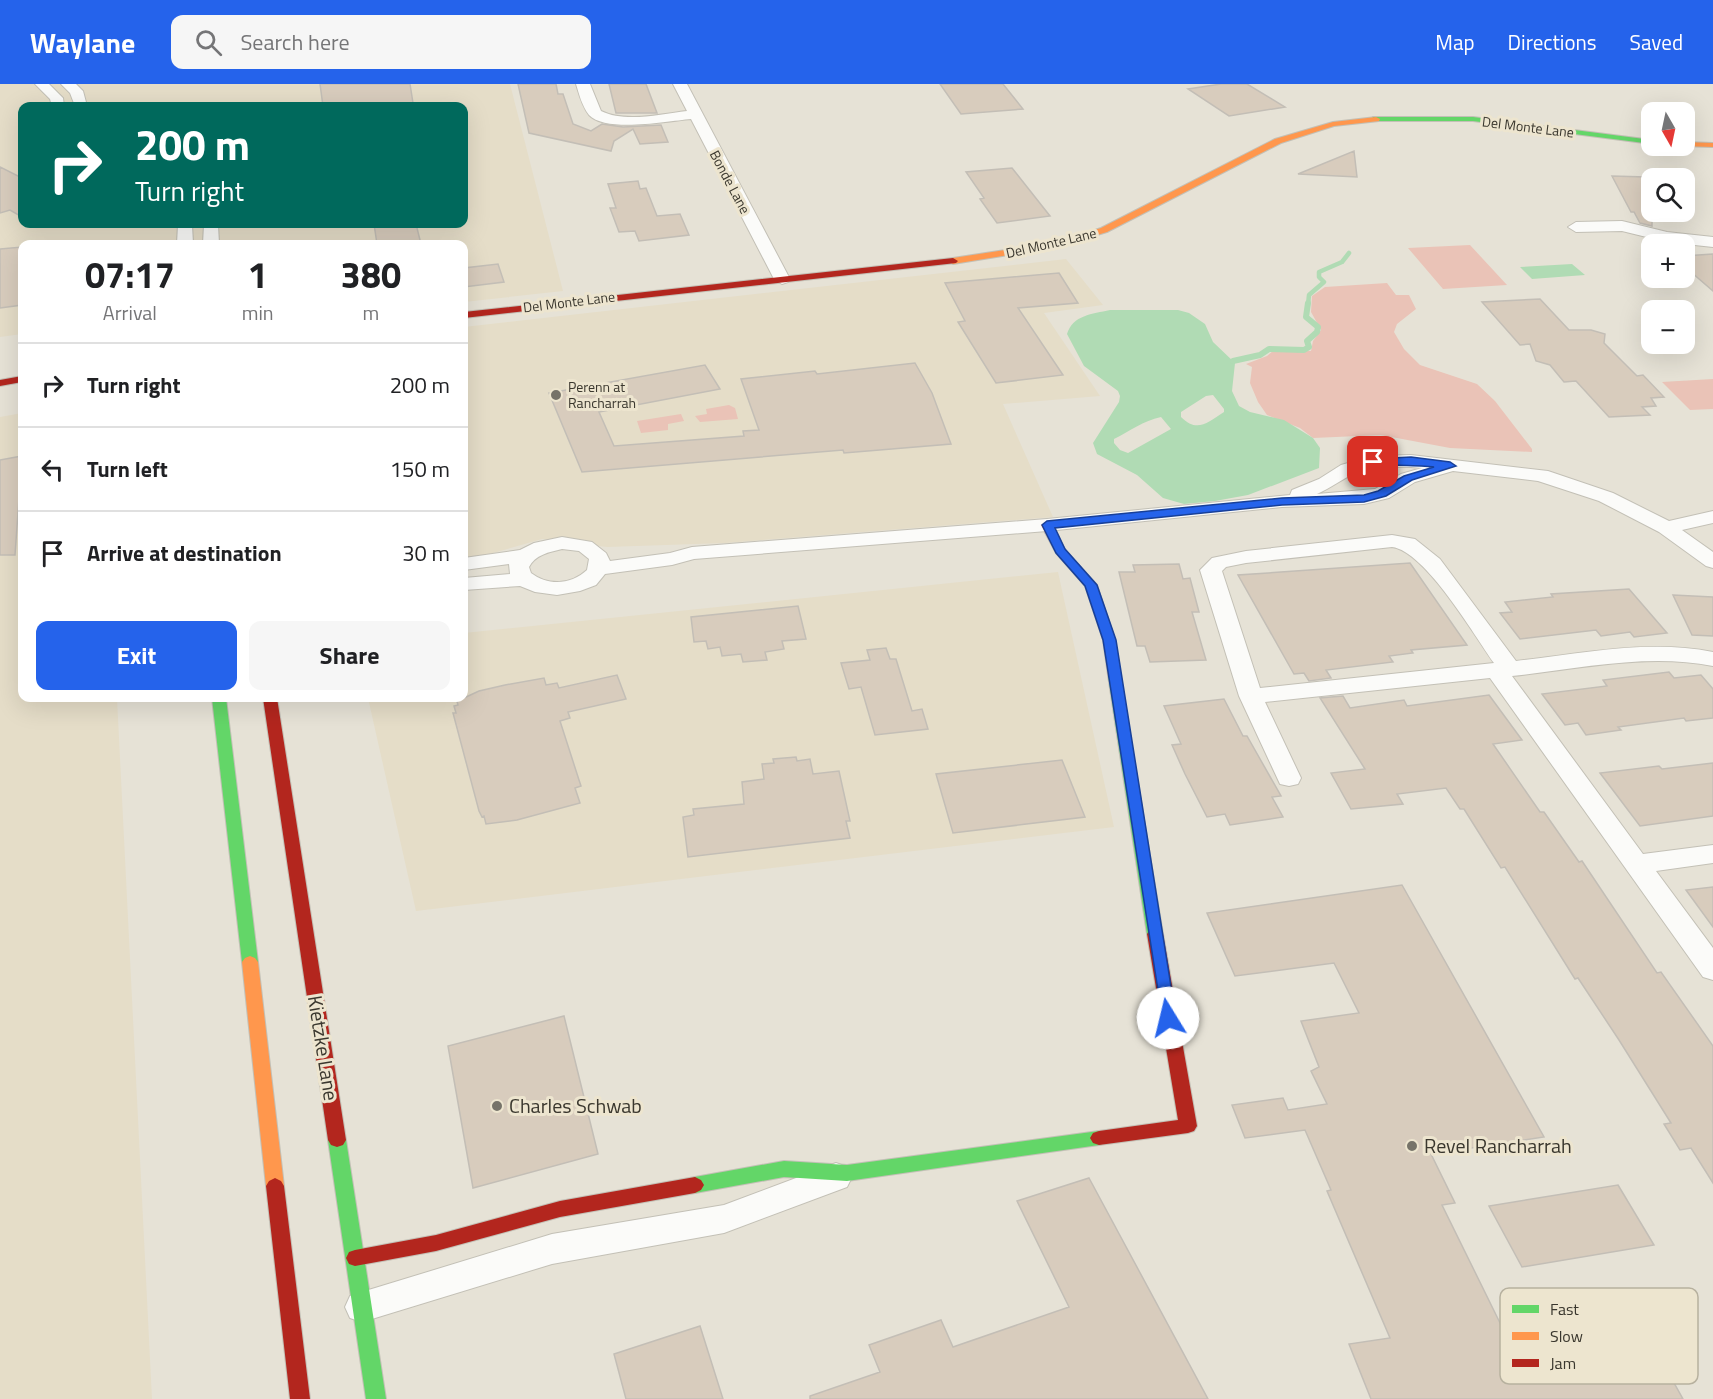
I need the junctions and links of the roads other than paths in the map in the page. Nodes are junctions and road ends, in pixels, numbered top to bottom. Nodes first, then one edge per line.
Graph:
1 (42, 84) edge
2 (68, 84) edge
3 (583, 84) edge
4 (680, 84) edge
5 (57, 102) edge
6 (80, 102) edge
7 (695, 114) junction
8 (1641, 141) edge
9 (1695, 144) edge
10 (1713, 145) edge
11 (1576, 227) dead end
12 (1713, 242) edge
13 (782, 279) junction
14 (468, 315) edge
15 (18, 368) edge
16 (0, 370) edge
17 (18, 380) edge
18 (0, 384) edge
19 (18, 384) edge
20 (1450, 466) junction
21 (1282, 501) junction
22 (1713, 518) edge
23 (1047, 525) junction
24 (1666, 528) junction
25 (526, 556) junction
26 (1713, 562) edge
27 (468, 563) edge
28 (598, 563) junction
29 (523, 579) junction
30 (468, 584) edge
31 (1713, 659) edge
32 (1503, 670) junction
33 (1251, 696) junction
34 (219, 702) edge
35 (271, 702) edge
36 (1289, 778) dead end
37 (1713, 855) edge
38 (1637, 864) junction
39 (1713, 969) edge
40 (847, 1173) junction
41 (355, 1258) junction
42 (362, 1307) junction
43 (300, 1399) edge
44 (376, 1399) edge

1 - 5 street
2 - 6 street
3 - 7 street
4 - 7 street, Bonde Lane
7 - 13 street, Bonde Lane
8 - 13 street, Del Monte Lane
9 - 10 street
11 - 12 street
13 - 14 street, Del Monte Lane
15 - 16 street
17 - 18 street
18 - 19 street
20 - 21 street
20 - 21 street
20 - 24 street
21 - 23 street
22 - 24 street
23 - 28 street
23 - 40 street
24 - 26 street
25 - 27 street
25 - 28 street
25 - 29 street
28 - 29 street
29 - 30 street
31 - 32 street
32 - 33 street
32 - 33 street
32 - 38 street
33 - 36 street
34 - 43 street
35 - 41 street, Kietzke Lane
37 - 38 street
38 - 39 street
40 - 41 street
40 - 42 street
41 - 42 street, Kietzke Lane
42 - 44 street, Kietzke Lane

